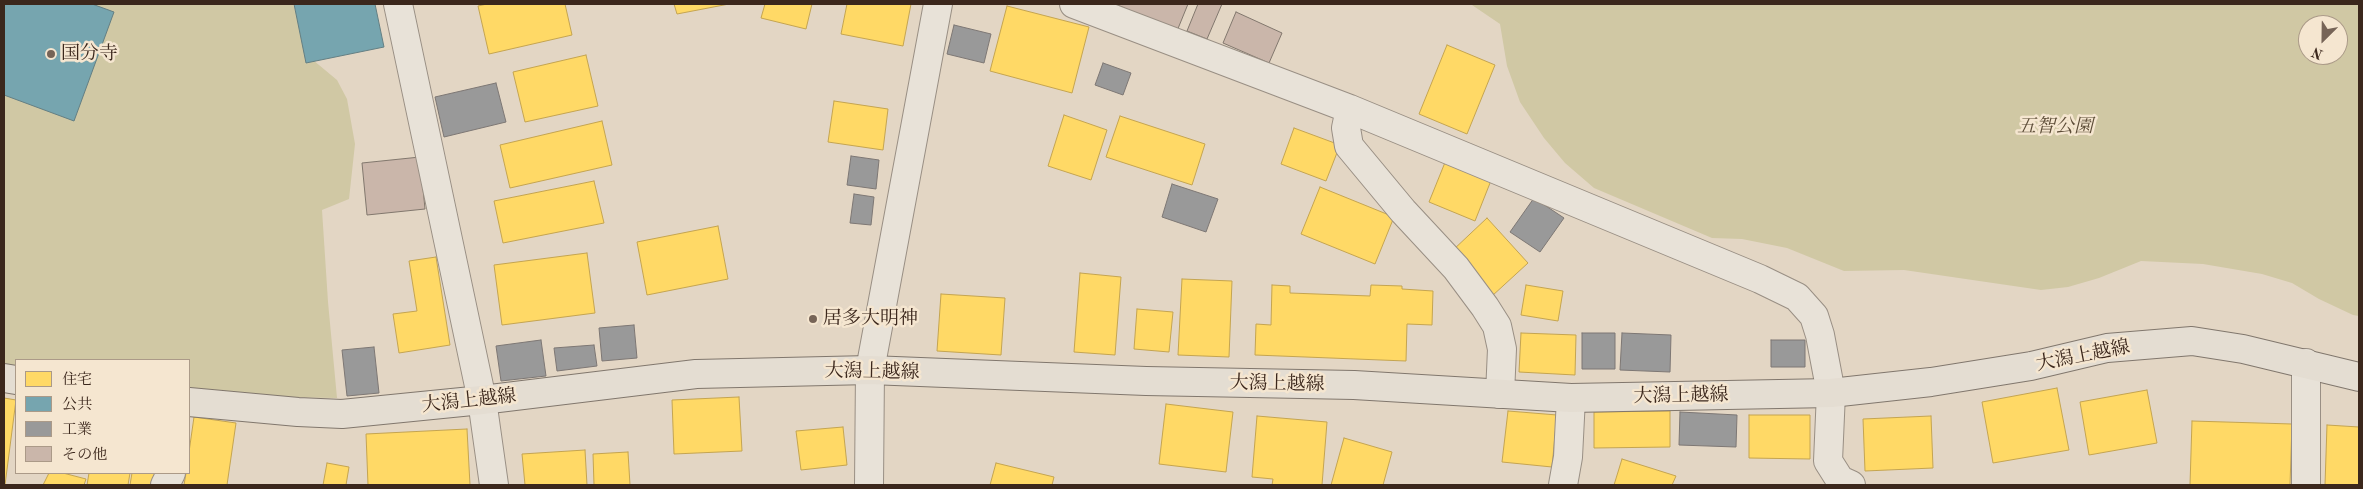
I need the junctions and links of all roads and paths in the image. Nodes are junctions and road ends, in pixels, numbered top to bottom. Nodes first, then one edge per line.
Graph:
1 (398, 4) edge
2 (938, 4) edge
3 (1074, 4) edge
4 (1350, 109) junction
5 (2306, 363) junction
6 (870, 370) junction
7 (2359, 376) edge
8 (1831, 393) junction
9 (1500, 394) junction
10 (1571, 398) junction
11 (482, 400) junction
12 (190, 406) edge
13 (494, 485) edge
14 (869, 485) edge
15 (1563, 485) edge
16 (1852, 485) edge
17 (2306, 485) edge

1 - 11 street
2 - 6 street
3 - 4 street
4 - 8 street
4 - 9 street
5 - 7 main road, 大潟上越線
5 - 8 main road, 大潟上越線
5 - 17 street
6 - 9 main road, 大潟上越線
6 - 11 main road, 大潟上越線
6 - 14 street
8 - 10 main road, 大潟上越線
8 - 16 street
9 - 10 main road, 大潟上越線
10 - 15 street
11 - 12 main road, 大潟上越線
11 - 13 street

